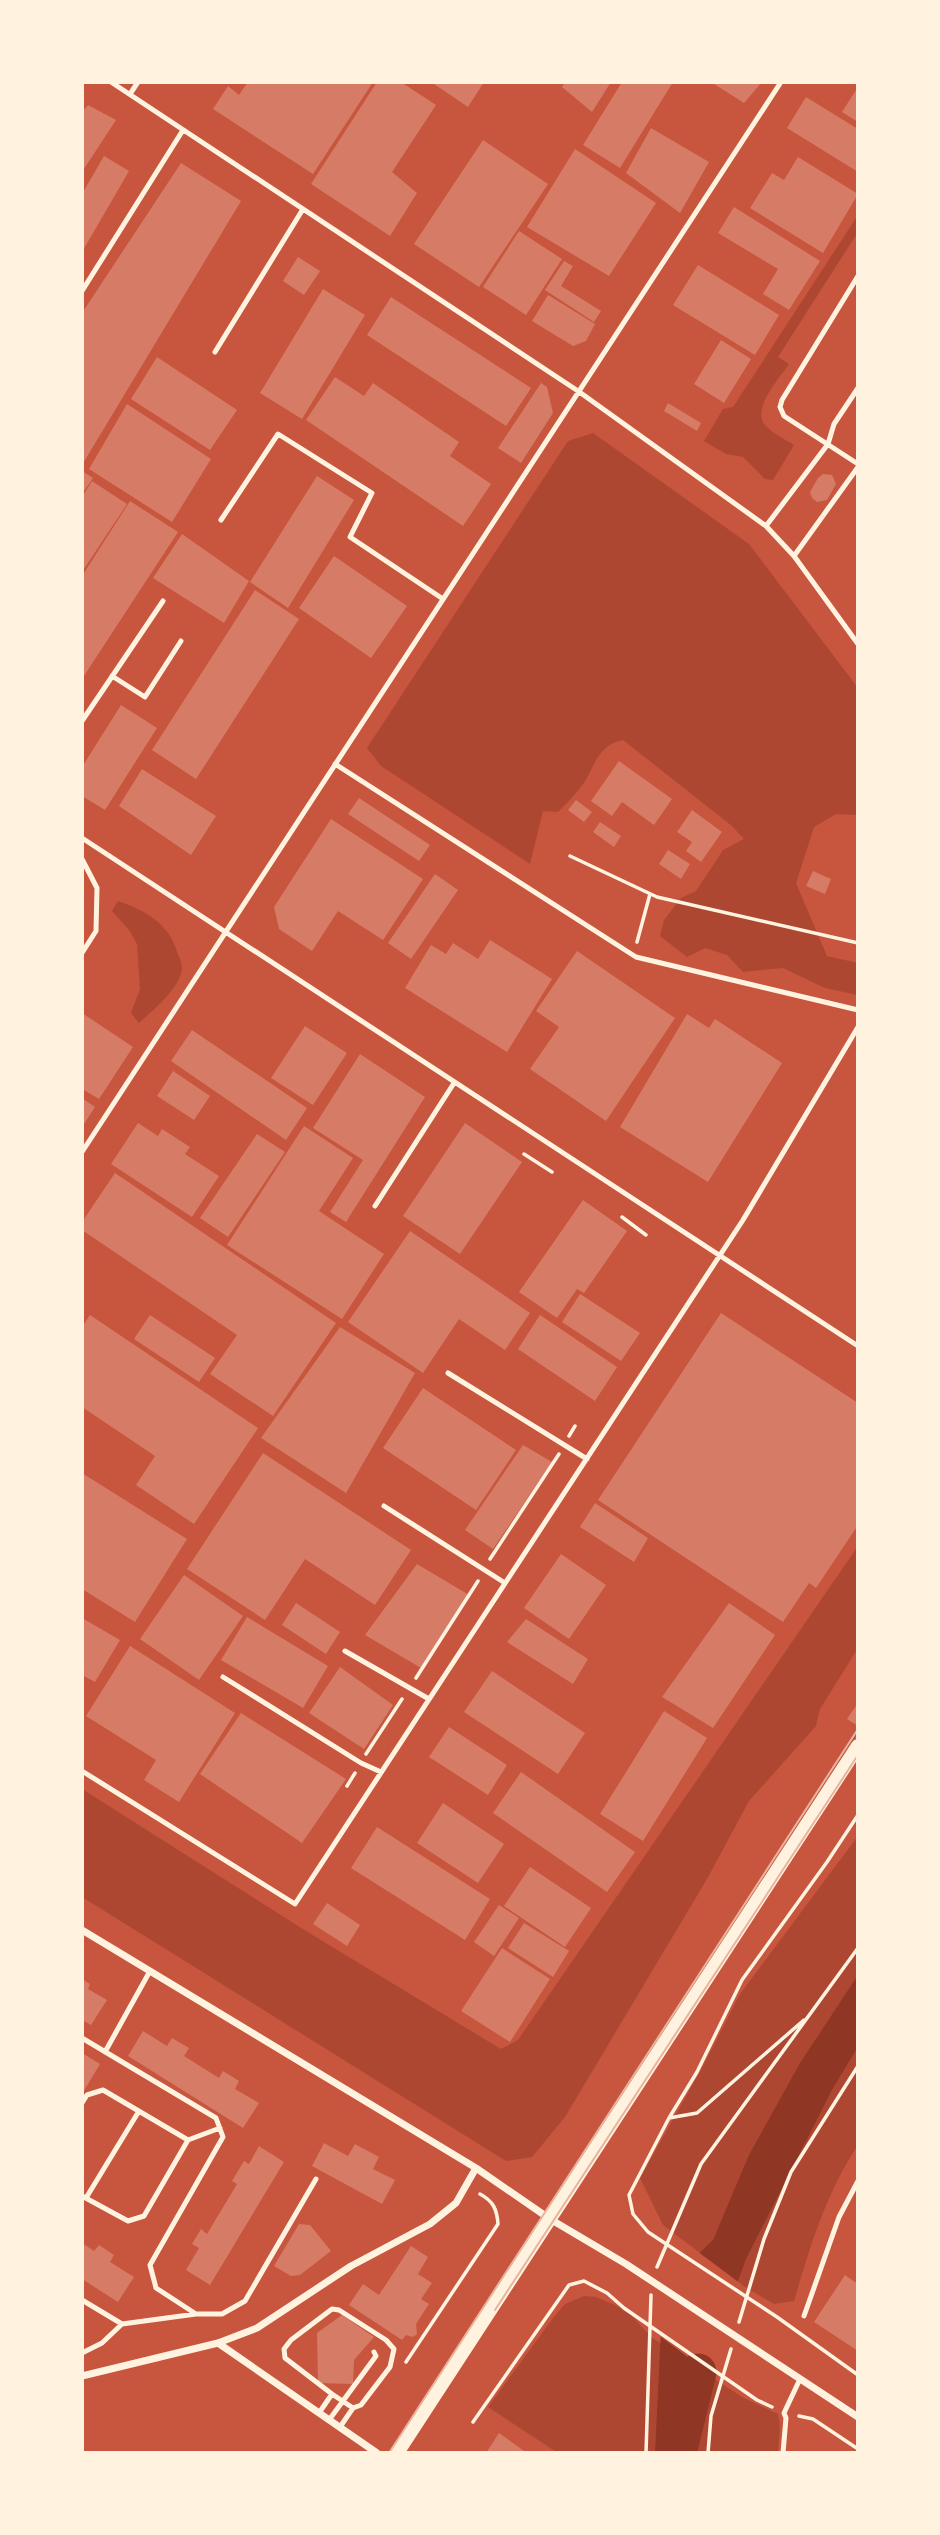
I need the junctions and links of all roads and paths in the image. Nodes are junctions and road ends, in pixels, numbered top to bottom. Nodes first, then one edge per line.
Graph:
1 (111, 82) edge
2 (138, 82) edge
3 (781, 82) edge
4 (130, 94) junction
5 (183, 130) junction
6 (303, 209) junction
7 (858, 276) edge
8 (82, 292) edge
9 (215, 352) dead end
10 (858, 388) edge
11 (578, 391) junction
12 (828, 444) junction
13 (858, 466) edge
14 (221, 520) dead end
15 (766, 526) junction
16 (794, 556) junction
17 (443, 599) junction
18 (163, 601) dead end
19 (181, 641) dead end
20 (858, 644) edge
21 (112, 676) junction
22 (82, 721) edge
23 (335, 764) junction
24 (82, 838) edge
25 (570, 856) dead end
26 (82, 859) edge
27 (650, 894) junction
28 (225, 933) junction
29 (637, 942) dead end
30 (858, 943) edge
31 (82, 953) edge
32 (858, 1010) edge
33 (858, 1027) edge
34 (454, 1083) junction
35 (82, 1152) edge
36 (524, 1154) dead end
37 (552, 1172) dead end
38 (374, 1206) dead end
39 (622, 1217) dead end
40 (646, 1236) dead end
41 (719, 1257) junction
42 (858, 1346) edge
43 (448, 1373) dead end
44 (587, 1459) junction
45 (551, 1468) dead end
46 (384, 1506) dead end
47 (494, 1551) dead end
48 (505, 1583) junction
49 (471, 1594) dead end
50 (345, 1651) dead end
51 (419, 1672) dead end
52 (223, 1677) dead end
53 (429, 1699) junction
54 (394, 1710) dead end
55 (858, 1745) edge
56 (368, 1751) dead end
57 (82, 1771) edge
58 (381, 1772) junction
59 (858, 1815) edge
60 (82, 1930) edge
61 (858, 1948) edge
62 (150, 1971) junction
63 (809, 2016) junction
64 (82, 2038) edge
65 (105, 2052) junction
66 (858, 2066) edge
67 (82, 2103) edge
68 (139, 2111) junction
69 (669, 2118) junction
70 (220, 2128) junction
71 (188, 2140) junction
72 (476, 2168) junction
73 (316, 2179) dead end
74 (858, 2180) edge
75 (480, 2194) dead end
76 (84, 2197) edge
77 (550, 2219) junction
78 (656, 2268) dead end
79 (651, 2293) dead end
80 (82, 2300) edge
81 (196, 2314) junction
82 (804, 2316) dead end
83 (122, 2323) junction
84 (738, 2327) dead end
85 (734, 2340) dead end
86 (218, 2343) junction
87 (374, 2352) dead end
88 (82, 2353) edge
89 (404, 2364) dead end
90 (858, 2375) edge
91 (82, 2376) edge
92 (800, 2379) junction
93 (332, 2395) junction
94 (343, 2401) junction
95 (353, 2408) junction
96 (319, 2413) junction
97 (784, 2413) junction
98 (858, 2417) edge
99 (329, 2420) junction
100 (473, 2421) dead end
101 (340, 2427) junction
102 (858, 2449) edge
103 (377, 2453) edge
104 (397, 2453) edge
105 (646, 2453) edge
106 (708, 2453) edge
107 (783, 2453) edge

1 - 4 lane
2 - 4 lane
3 - 11 lane
4 - 5 lane
5 - 6 lane
5 - 8 lane
6 - 9 lane
6 - 11 lane
7 - 12 lane
10 - 12 lane
11 - 15 lane
11 - 17 lane
12 - 13 lane
12 - 15 lane
13 - 16 lane
14 - 17 lane
15 - 16 lane
16 - 20 lane
17 - 23 lane
18 - 21 lane
19 - 21 lane
21 - 22 lane
23 - 28 lane
23 - 32 lane
24 - 28 lane
25 - 27 path
26 - 31 lane
27 - 29 path
27 - 30 path
28 - 34 lane
28 - 35 lane
33 - 41 lane
34 - 38 lane
34 - 41 lane
36 - 37 path
39 - 40 path
41 - 42 lane
41 - 44 lane
43 - 44 lane
44 - 48 lane
45 - 47 path
46 - 48 lane
48 - 53 lane
49 - 51 path
50 - 53 lane
52 - 58 lane
53 - 58 lane
54 - 56 path
55 - 77 main road
57 - 58 lane
59 - 69 path
60 - 62 street
61 - 63 path
62 - 65 lane
62 - 72 street
63 - 69 path
63 - 78 path
64 - 65 lane
65 - 70 lane
66 - 84 path
67 - 68 lane
68 - 71 lane
68 - 76 lane
69 - 90 path
70 - 71 lane
70 - 81 lane
71 - 76 lane
72 - 77 street
72 - 86 street
73 - 81 lane
74 - 82 lane
75 - 89 path
77 - 92 street
77 - 104 main road
79 - 105 path
80 - 83 lane
81 - 83 lane
83 - 88 lane
85 - 106 path
86 - 91 street
86 - 96 street
87 - 94 lane
92 - 97 lane
92 - 98 street
93 - 94 lane
93 - 95 lane
93 - 96 lane
94 - 95 lane
94 - 99 lane
95 - 101 lane
96 - 99 street
97 - 100 path
97 - 102 path
97 - 107 lane
99 - 101 street
101 - 103 street

